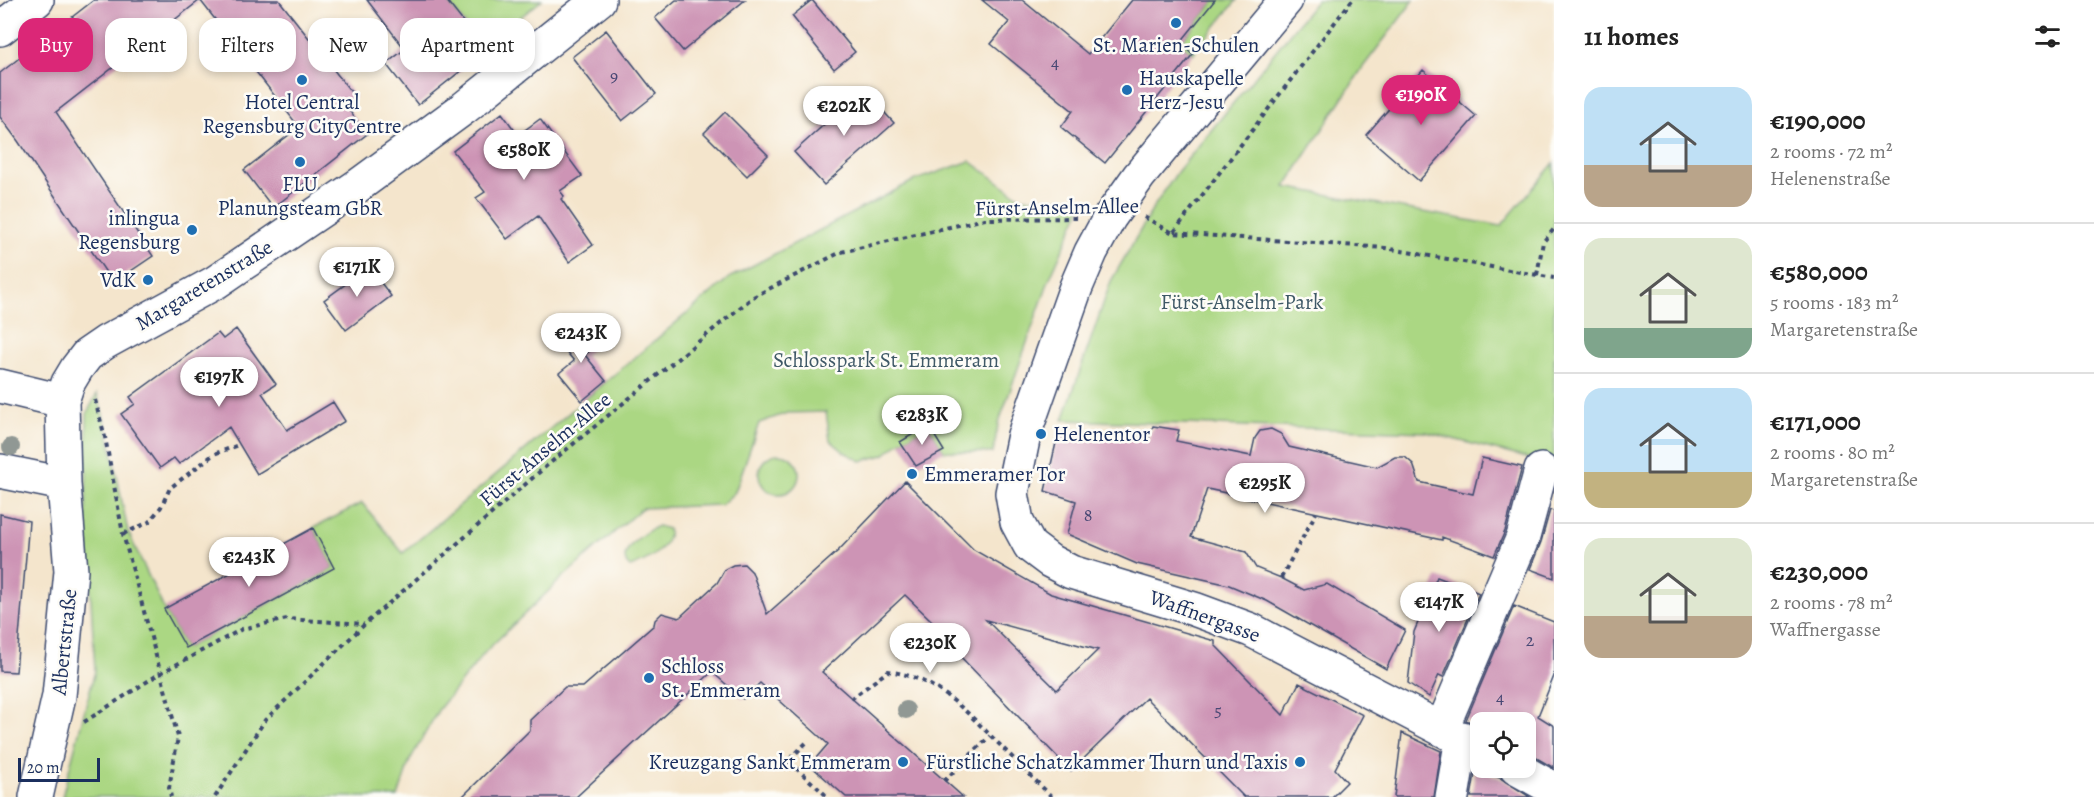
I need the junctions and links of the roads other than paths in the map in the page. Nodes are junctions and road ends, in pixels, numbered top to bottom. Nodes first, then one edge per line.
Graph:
1 (37, 0) edge
2 (599, 0) edge
3 (1286, 0) edge
4 (0, 29) edge
5 (0, 386) edge
6 (62, 401) junction
7 (1541, 470) dead end
8 (0, 471) edge
9 (64, 484) junction
10 (1461, 738) edge
11 (1534, 778) edge
12 (1554, 789) edge
13 (36, 797) edge
14 (1452, 797) edge

1 - 4 street
2 - 6 street, Margaretenstraße
3 - 10 street, Waffnergasse
5 - 6 street
6 - 9 street, Margaretenstraße
7 - 10 street
8 - 9 street
9 - 13 street, Albertstraße
10 - 14 street
11 - 12 street

